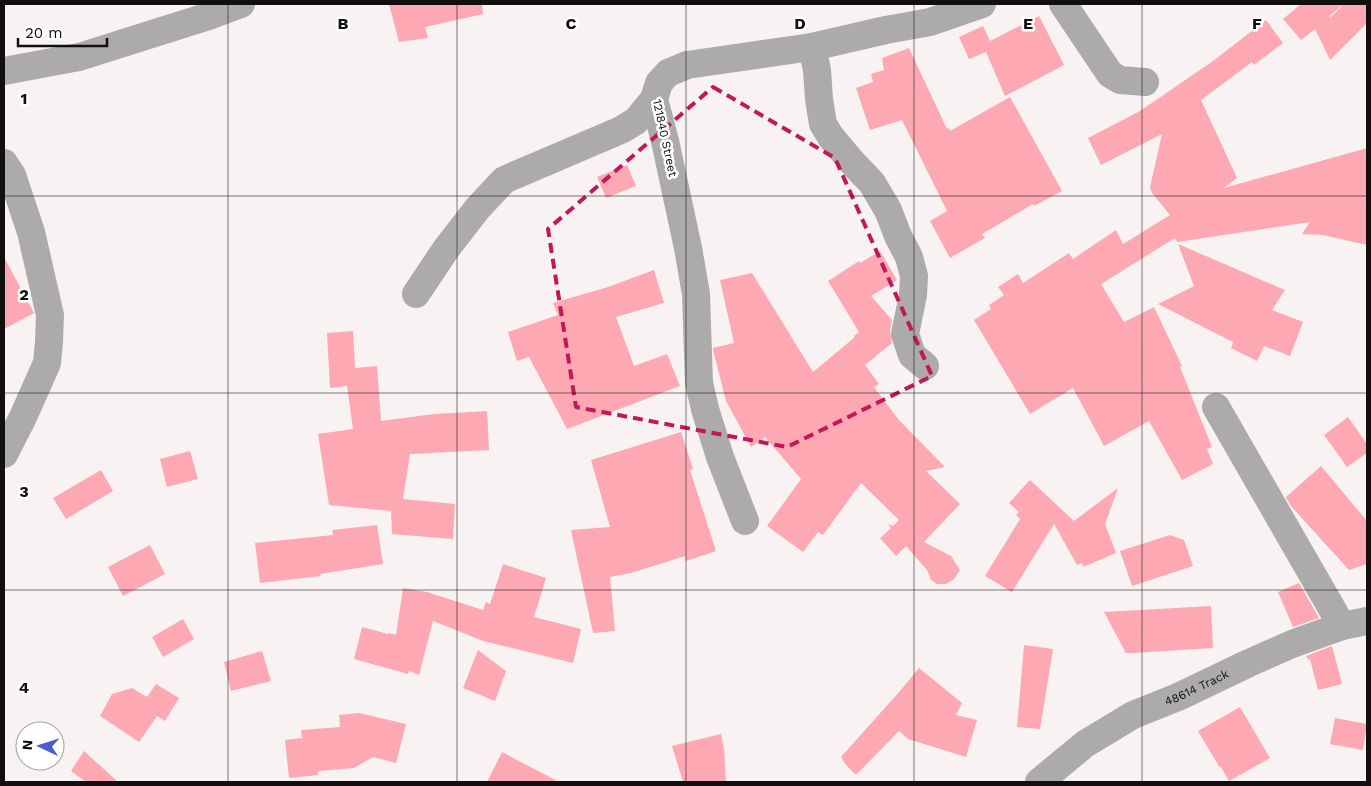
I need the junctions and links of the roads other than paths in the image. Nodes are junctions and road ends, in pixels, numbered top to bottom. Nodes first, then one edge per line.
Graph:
1 (241, 4) edge
2 (982, 4) edge
3 (1063, 4) edge
4 (812, 47) junction
5 (4, 71) edge
6 (1145, 82) dead end
7 (654, 99) junction
8 (4, 163) edge
9 (416, 294) dead end
10 (925, 366) dead end
11 (1216, 408) dead end
12 (4, 454) edge
13 (745, 521) dead end
14 (1355, 623) edge
15 (1040, 782) edge

1 - 5 street
2 - 4 street, 121840 Street
3 - 6 street
4 - 7 street, 121840 Street
4 - 10 street
7 - 9 street
7 - 13 street, 121840 Street
8 - 12 street
11 - 14 street
14 - 15 street, 48614 Track

